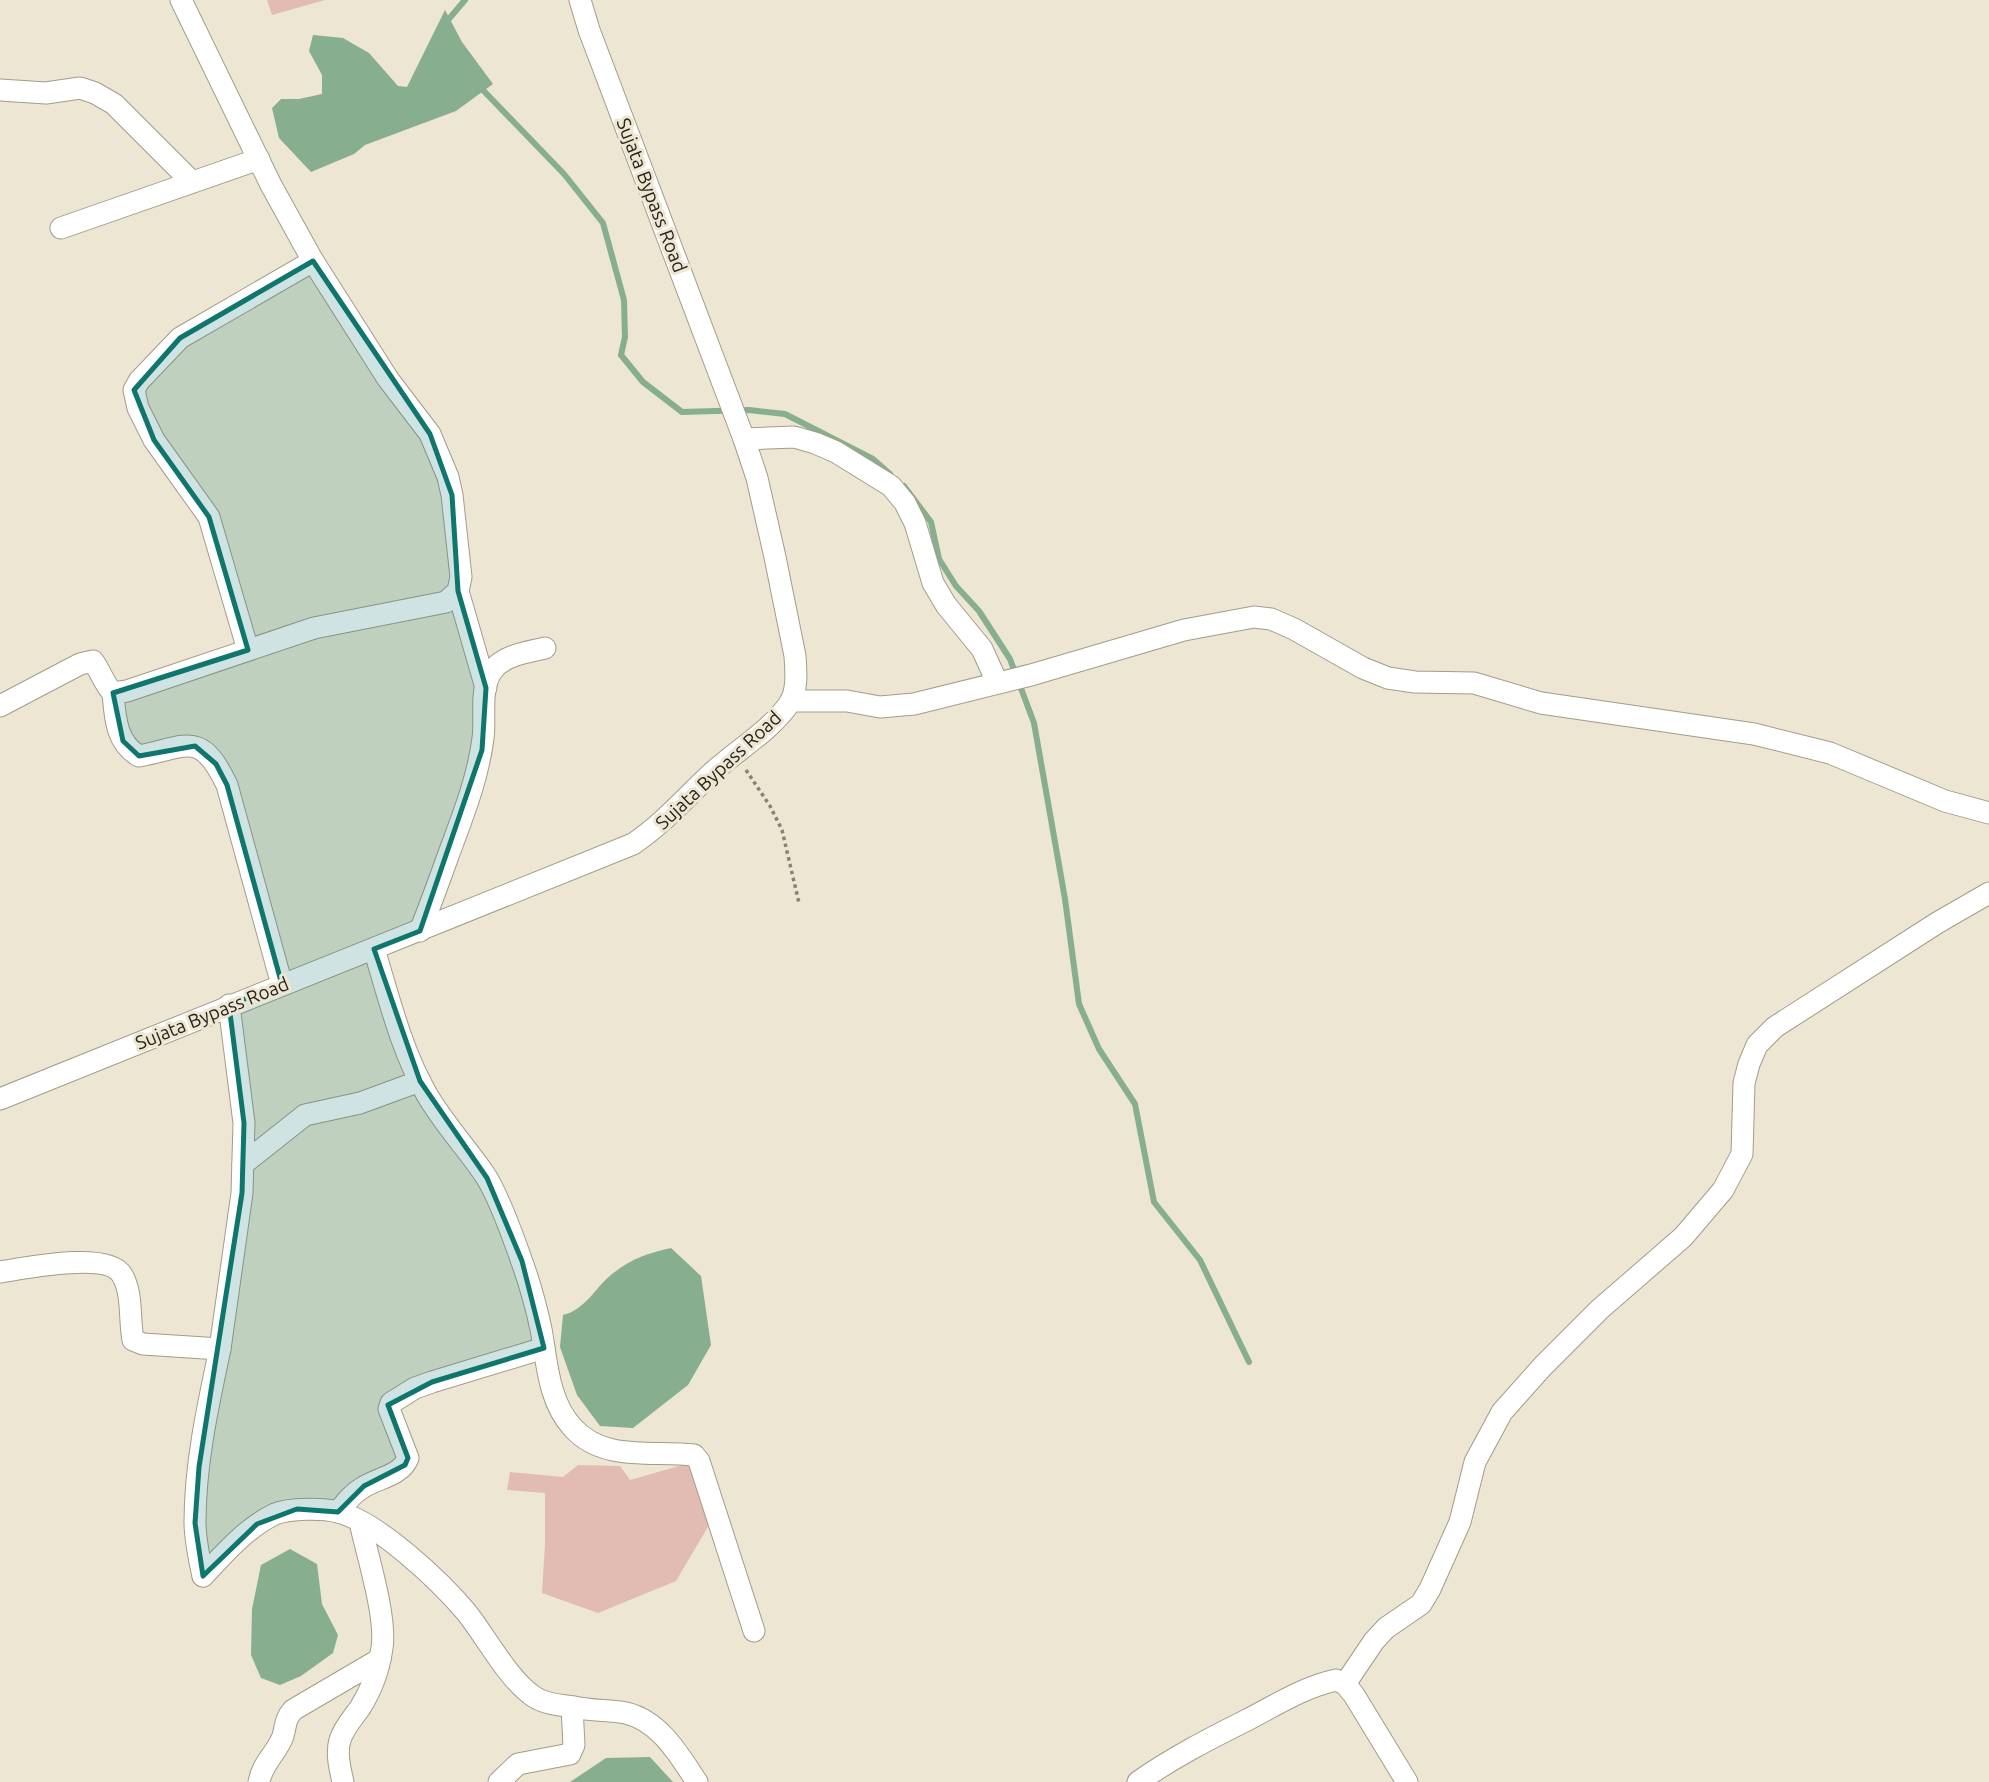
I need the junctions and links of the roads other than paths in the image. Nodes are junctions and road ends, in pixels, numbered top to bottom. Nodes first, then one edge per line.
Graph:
1 (181, 0) edge
2 (580, 0) edge
3 (0, 90) edge
4 (259, 159) junction
5 (192, 182) junction
6 (61, 228) dead end
7 (313, 261) junction
8 (742, 432) junction
9 (458, 591) junction
10 (545, 648) dead end
11 (248, 650) junction
12 (1002, 681) junction
13 (486, 688) junction
14 (113, 693) junction
15 (791, 701) junction
16 (0, 706) edge
17 (1989, 813) edge
18 (1989, 893) edge
19 (420, 931) junction
20 (373, 949) junction
21 (282, 985) junction
22 (229, 1005) junction
23 (420, 1081) junction
24 (0, 1099) edge
25 (243, 1164) junction
26 (0, 1272) edge
27 (220, 1349) junction
28 (544, 1349) junction
29 (338, 1512) junction
30 (360, 1522) junction
31 (754, 1631) dead end
32 (380, 1659) junction
33 (1345, 1684) junction
34 (572, 1707) junction
35 (259, 1782) edge
36 (343, 1782) edge
37 (499, 1782) edge
38 (697, 1782) edge
39 (1138, 1782) edge
40 (1407, 1782) edge

1 - 4 street
2 - 8 street, Sujata Bypass Road
3 - 5 street
4 - 5 street
4 - 7 street
5 - 6 street
7 - 9 street
7 - 11 street
8 - 12 street
8 - 15 street, Sujata Bypass Road
9 - 11 street
9 - 13 street
10 - 13 street
11 - 14 street
12 - 15 street
12 - 17 street
13 - 19 street
14 - 16 street
14 - 21 street
15 - 19 street, Sujata Bypass Road
18 - 33 street
19 - 20 street, Sujata Bypass Road
20 - 21 street, Sujata Bypass Road
20 - 23 street
21 - 22 street, Sujata Bypass Road
22 - 24 street, Sujata Bypass Road
22 - 25 street
23 - 25 street
23 - 28 street
25 - 27 street
26 - 27 street
27 - 29 street
28 - 29 street
28 - 31 street
29 - 30 street
30 - 32 street
30 - 34 street
32 - 35 street
32 - 36 street
33 - 39 street
33 - 40 street
34 - 37 street
34 - 38 street

